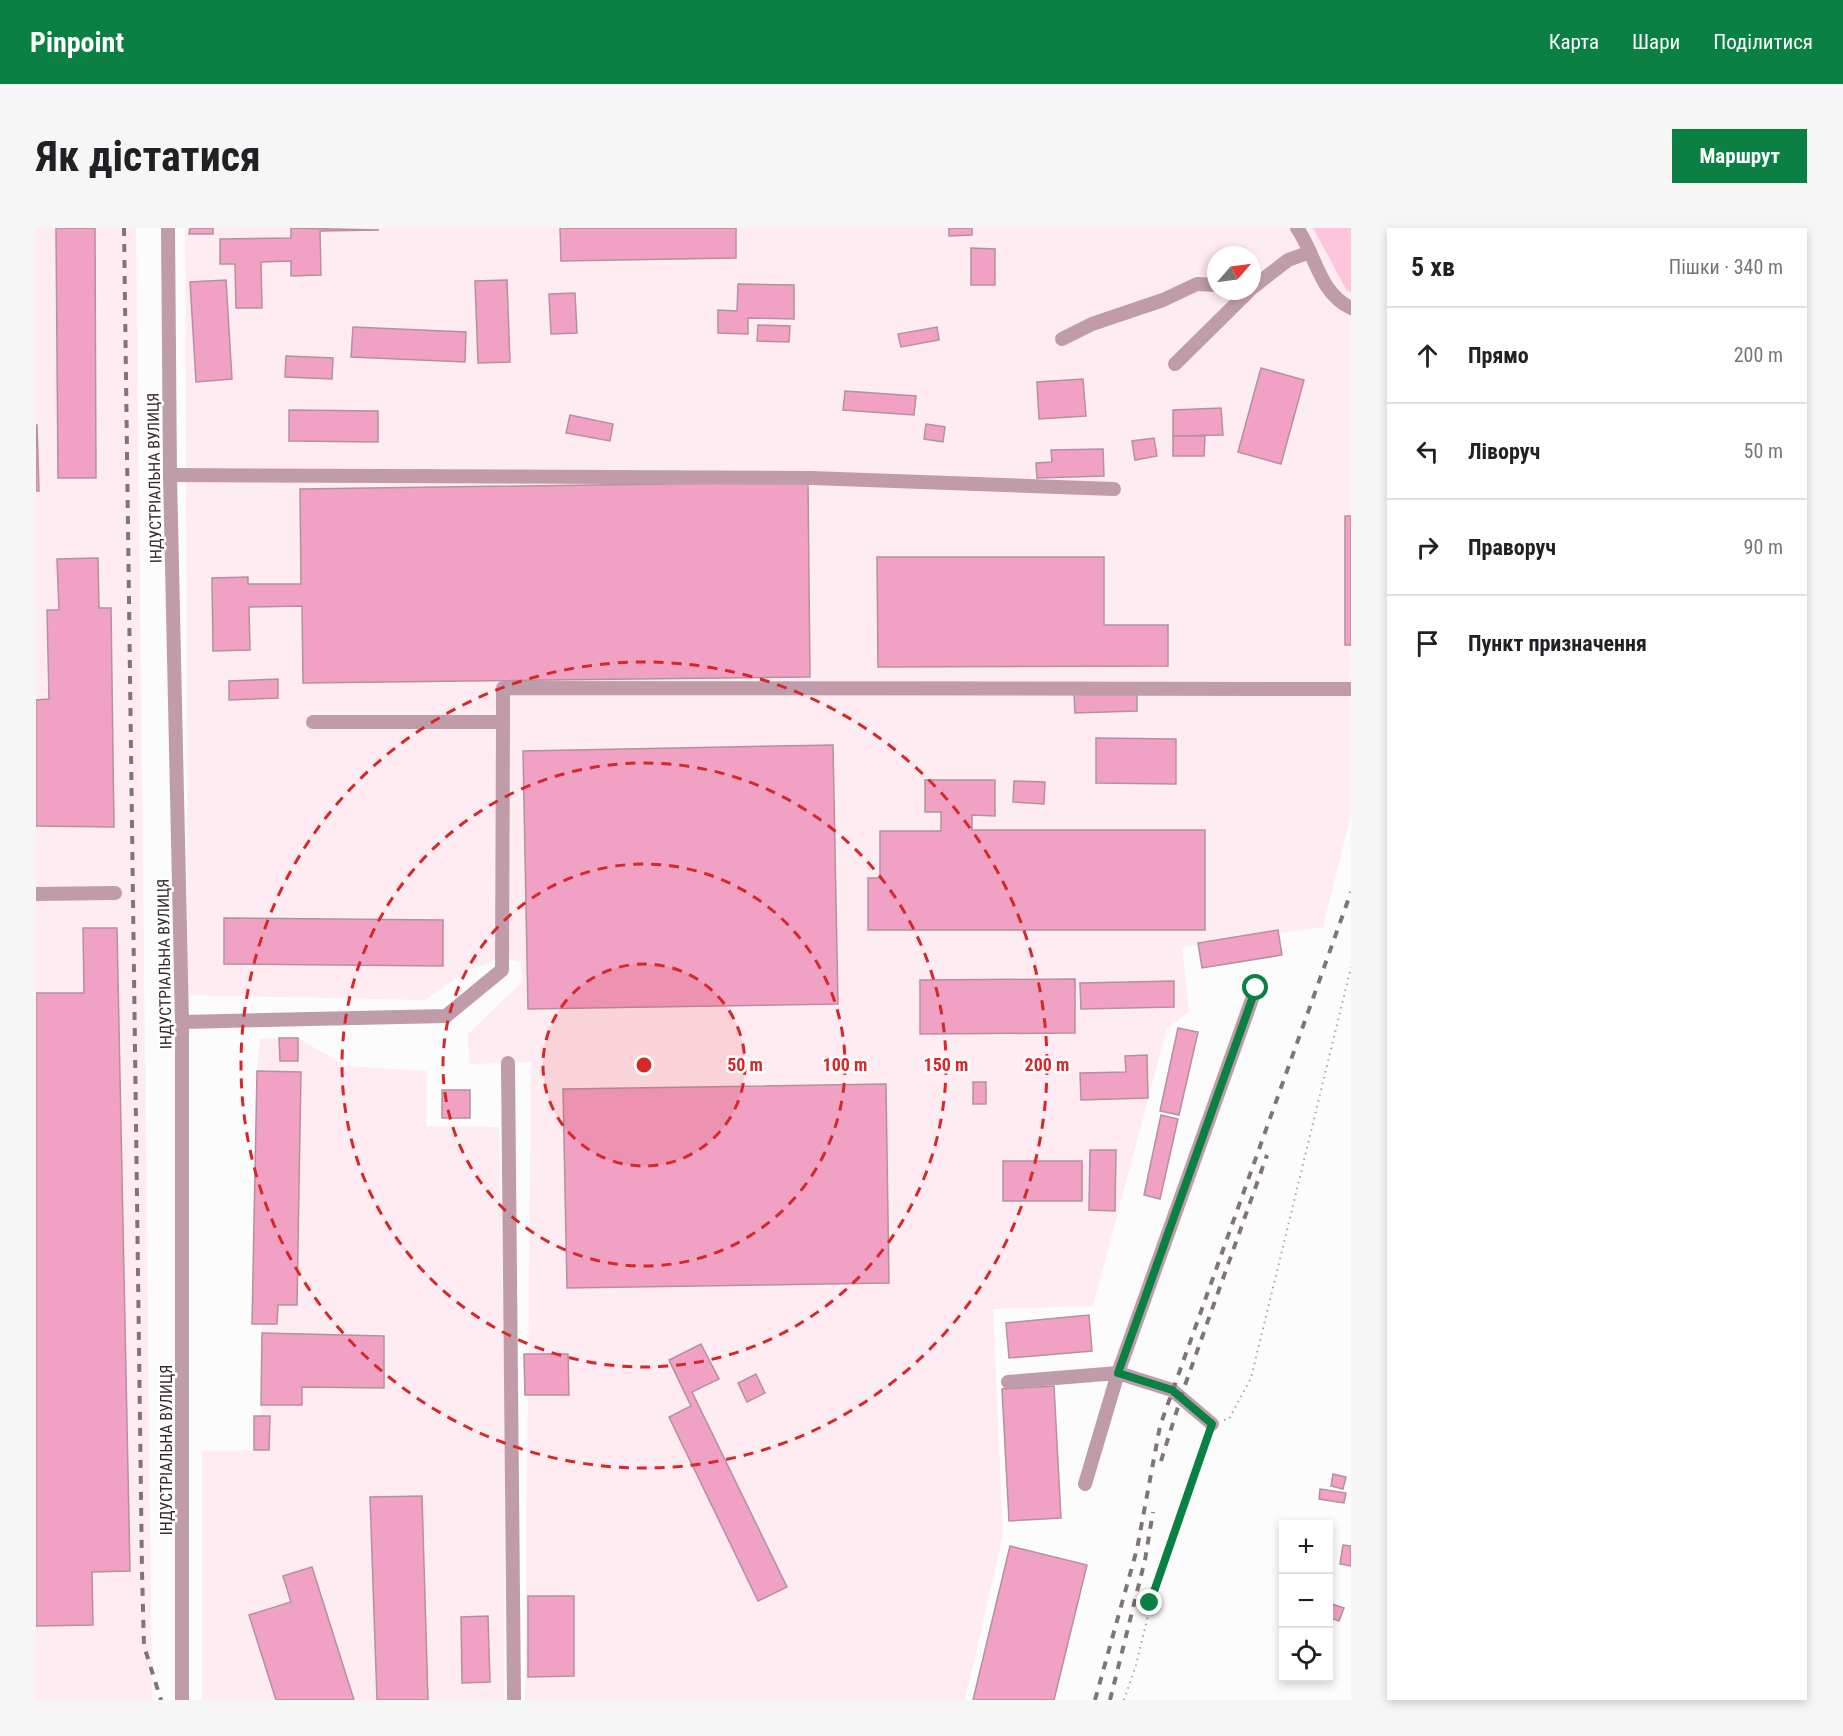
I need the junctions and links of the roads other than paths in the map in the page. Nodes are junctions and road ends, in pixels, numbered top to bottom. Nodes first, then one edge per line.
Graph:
1 (168, 228) edge
2 (1298, 228) edge
3 (1310, 252) junction
4 (1261, 279) edge
5 (1207, 285) edge
6 (1236, 300) edge
7 (1351, 308) edge
8 (1062, 339) dead end
9 (1175, 364) dead end
10 (170, 475) junction
11 (1114, 489) dead end
12 (1351, 689) edge
13 (313, 722) dead end
14 (503, 722) junction
15 (115, 893) dead end
16 (36, 894) edge
17 (1256, 988) dead end
18 (182, 1022) junction
19 (508, 1063) dead end
20 (1118, 1373) junction
21 (1008, 1383) dead end
22 (1212, 1424) road end
23 (1085, 1484) dead end
24 (182, 1700) edge
25 (514, 1700) edge

1 - 10 street, ІНДУСТРІАЛЬНА ВУЛИЦЯ
2 - 3 street
3 - 4 street
3 - 7 street
5 - 8 street
6 - 9 street
10 - 11 street
10 - 18 street, ІНДУСТРІАЛЬНА ВУЛИЦЯ
12 - 14 street
13 - 14 street
14 - 18 street
15 - 16 street
17 - 20 street
18 - 24 street, ІНДУСТРІАЛЬНА ВУЛИЦЯ
19 - 25 street
20 - 21 street
20 - 22 street
20 - 23 street

